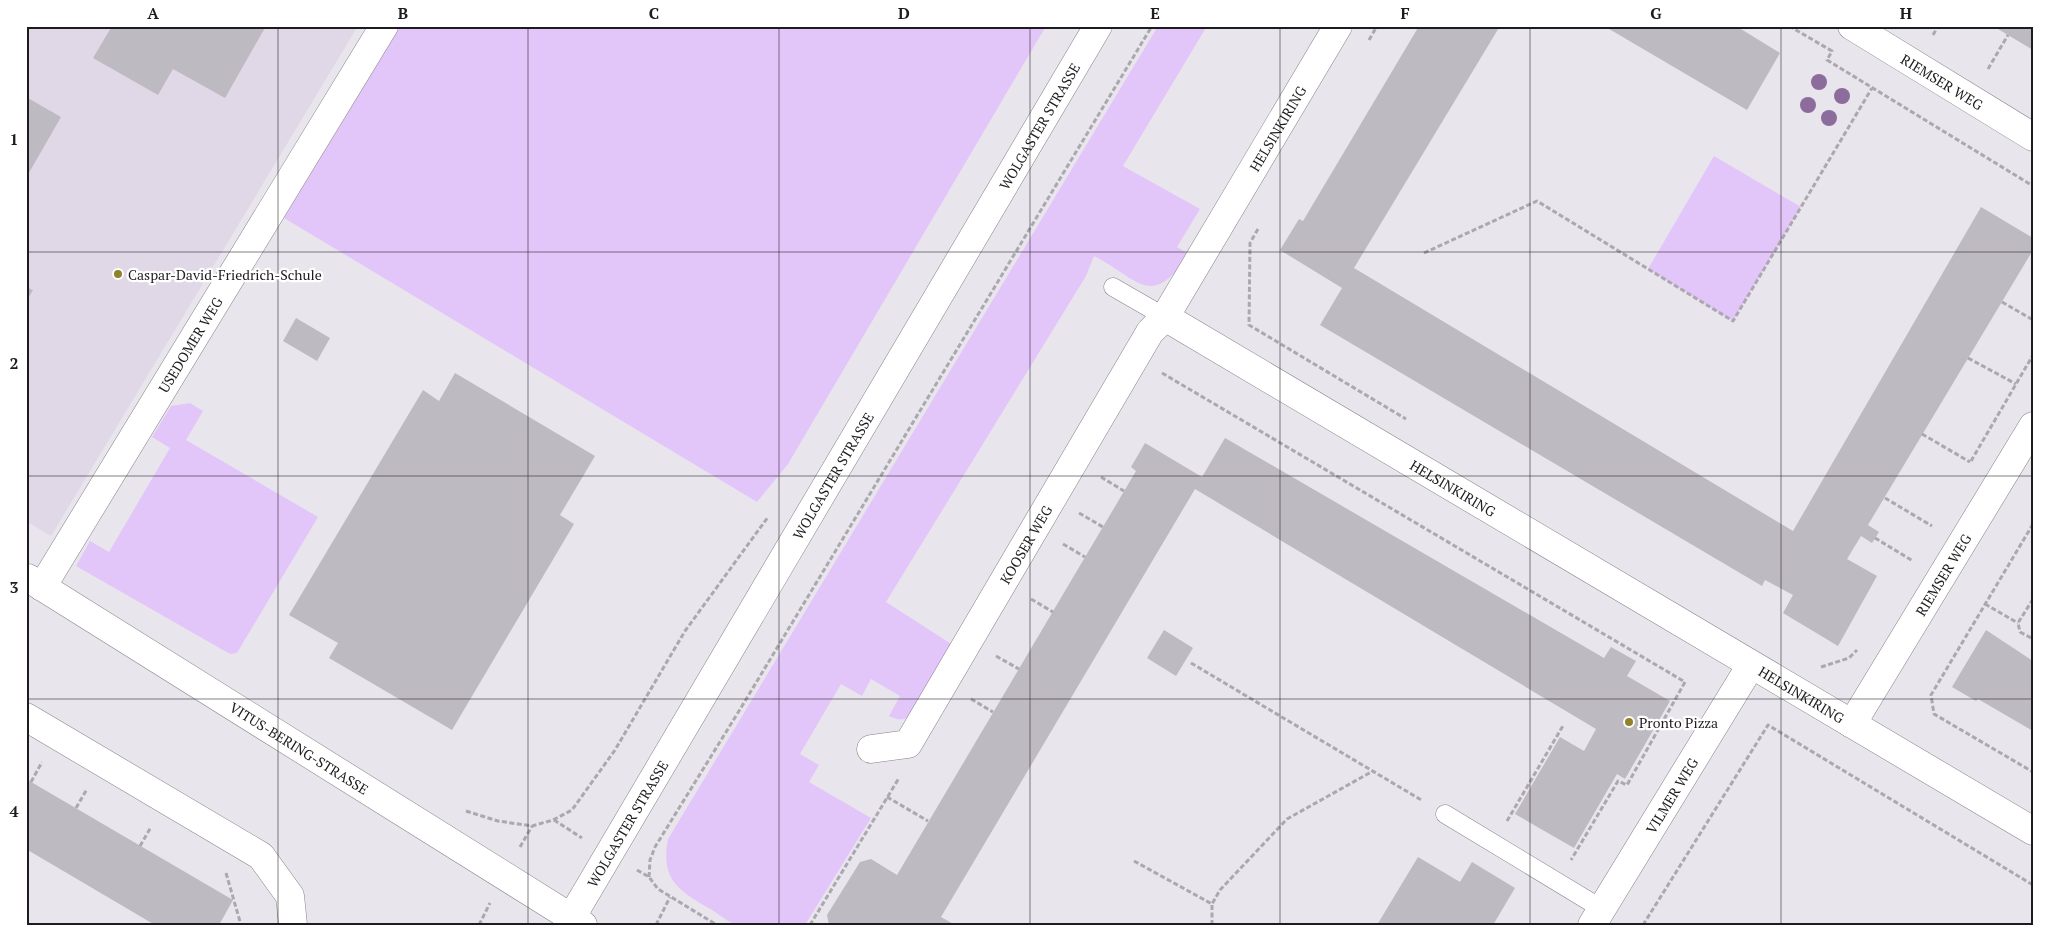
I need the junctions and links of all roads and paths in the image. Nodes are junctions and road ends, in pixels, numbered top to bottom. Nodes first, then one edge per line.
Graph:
1 (384, 26) edge
2 (1098, 26) edge
3 (1152, 26) edge
4 (1338, 26) edge
5 (1377, 26) edge
6 (1789, 26) edge
7 (1852, 26) edge
8 (1938, 26) edge
9 (1933, 35) dead end
10 (2008, 35) dead end
11 (1368, 43) dead end
12 (1988, 69) dead end
13 (1872, 88) junction
14 (2033, 137) edge
15 (2033, 186) edge
16 (1259, 226) dead end
17 (1424, 253) dead end
18 (1113, 287) dead end
19 (2002, 302) dead end
20 (1165, 317) junction
21 (2033, 320) edge
22 (2033, 356) edge
23 (1968, 358) dead end
24 (1153, 368) dead end
25 (2016, 384) junction
26 (1411, 422) dead end
27 (2033, 426) edge
28 (1922, 434) dead end
29 (1970, 462) junction
30 (1966, 470) dead end
31 (1093, 472) dead end
32 (1124, 491) dead end
33 (1884, 498) dead end
34 (1071, 509) dead end
35 (772, 512) dead end
36 (1937, 518) dead end
37 (2033, 524) edge
38 (1932, 526) junction
39 (1103, 527) dead end
40 (1928, 533) dead end
41 (1874, 538) dead end
42 (1061, 543) dead end
43 (1916, 554) dead end
44 (1085, 557) dead end
45 (1912, 561) junction
46 (1908, 569) dead end
47 (34, 582) edge
48 (2033, 599) edge
49 (1985, 604) junction
50 (2018, 624) junction
51 (2033, 639) edge
52 (1859, 648) dead end
53 (1192, 663) dead end
54 (1751, 665) junction
55 (1820, 667) dead end
56 (26, 716) edge
57 (1564, 724) dead end
58 (1852, 724) junction
59 (871, 749) dead end
60 (44, 760) dead end
61 (1373, 771) junction
62 (902, 772) dead end
63 (2033, 772) edge
64 (32, 782) dead end
65 (88, 786) dead end
66 (887, 797) junction
67 (76, 808) dead end
68 (1445, 814) joint
69 (553, 820) dead end
70 (928, 821) dead end
71 (152, 825) dead end
72 (2033, 831) edge
73 (1494, 844) junction
74 (140, 846) dead end
75 (1134, 861) dead end
76 (225, 867) dead end
77 (1558, 882) junction
78 (2033, 885) edge
79 (670, 897) junction
80 (1212, 904) junction
81 (484, 915) dead end
82 (1597, 917) edge
83 (574, 923) edge
84 (241, 925) edge
85 (293, 925) edge
86 (479, 925) edge
87 (656, 925) edge
88 (717, 925) edge
89 (810, 925) edge
90 (1212, 925) edge
91 (1643, 925) edge

1 - 47 street, USEDOMER WEG
2 - 83 street, WOLGASTER STRASSE
3 - 79 path
4 - 20 street, HELSINKIRING
5 - 11 path
6 - 13 path
7 - 14 street, RIEMSER WEG
8 - 9 path
10 - 12 path
13 - 15 path
13 - 17 path
16 - 26 path
18 - 20 lane
19 - 21 path
20 - 54 street, HELSINKIRING
20 - 59 street, KOOSER WEG
22 - 25 path
23 - 25 path
24 - 77 path
25 - 29 path
27 - 58 street, RIEMSER WEG
28 - 29 path
29 - 30 path
31 - 32 path
33 - 38 path
34 - 39 path
35 - 69 path
36 - 38 path
37 - 49 path
38 - 40 path
41 - 45 path
42 - 44 path
43 - 45 path
45 - 46 path
47 - 83 street, VITUS-BERING-STRASSE
48 - 50 path
49 - 50 path
49 - 63 path
50 - 51 path
52 - 55 path
53 - 61 path
54 - 58 street, HELSINKIRING
54 - 82 street, VILMER WEG
56 - 85 street
57 - 73 path
58 - 72 street, HELSINKIRING
60 - 64 path
61 - 68 path
61 - 80 path
62 - 66 path
65 - 67 path
66 - 70 path
66 - 89 path
68 - 73 lane
71 - 74 path
73 - 77 lane
75 - 80 path
76 - 84 path
77 - 82 lane
78 - 91 path
79 - 87 path
79 - 88 path
80 - 90 path
81 - 86 path

